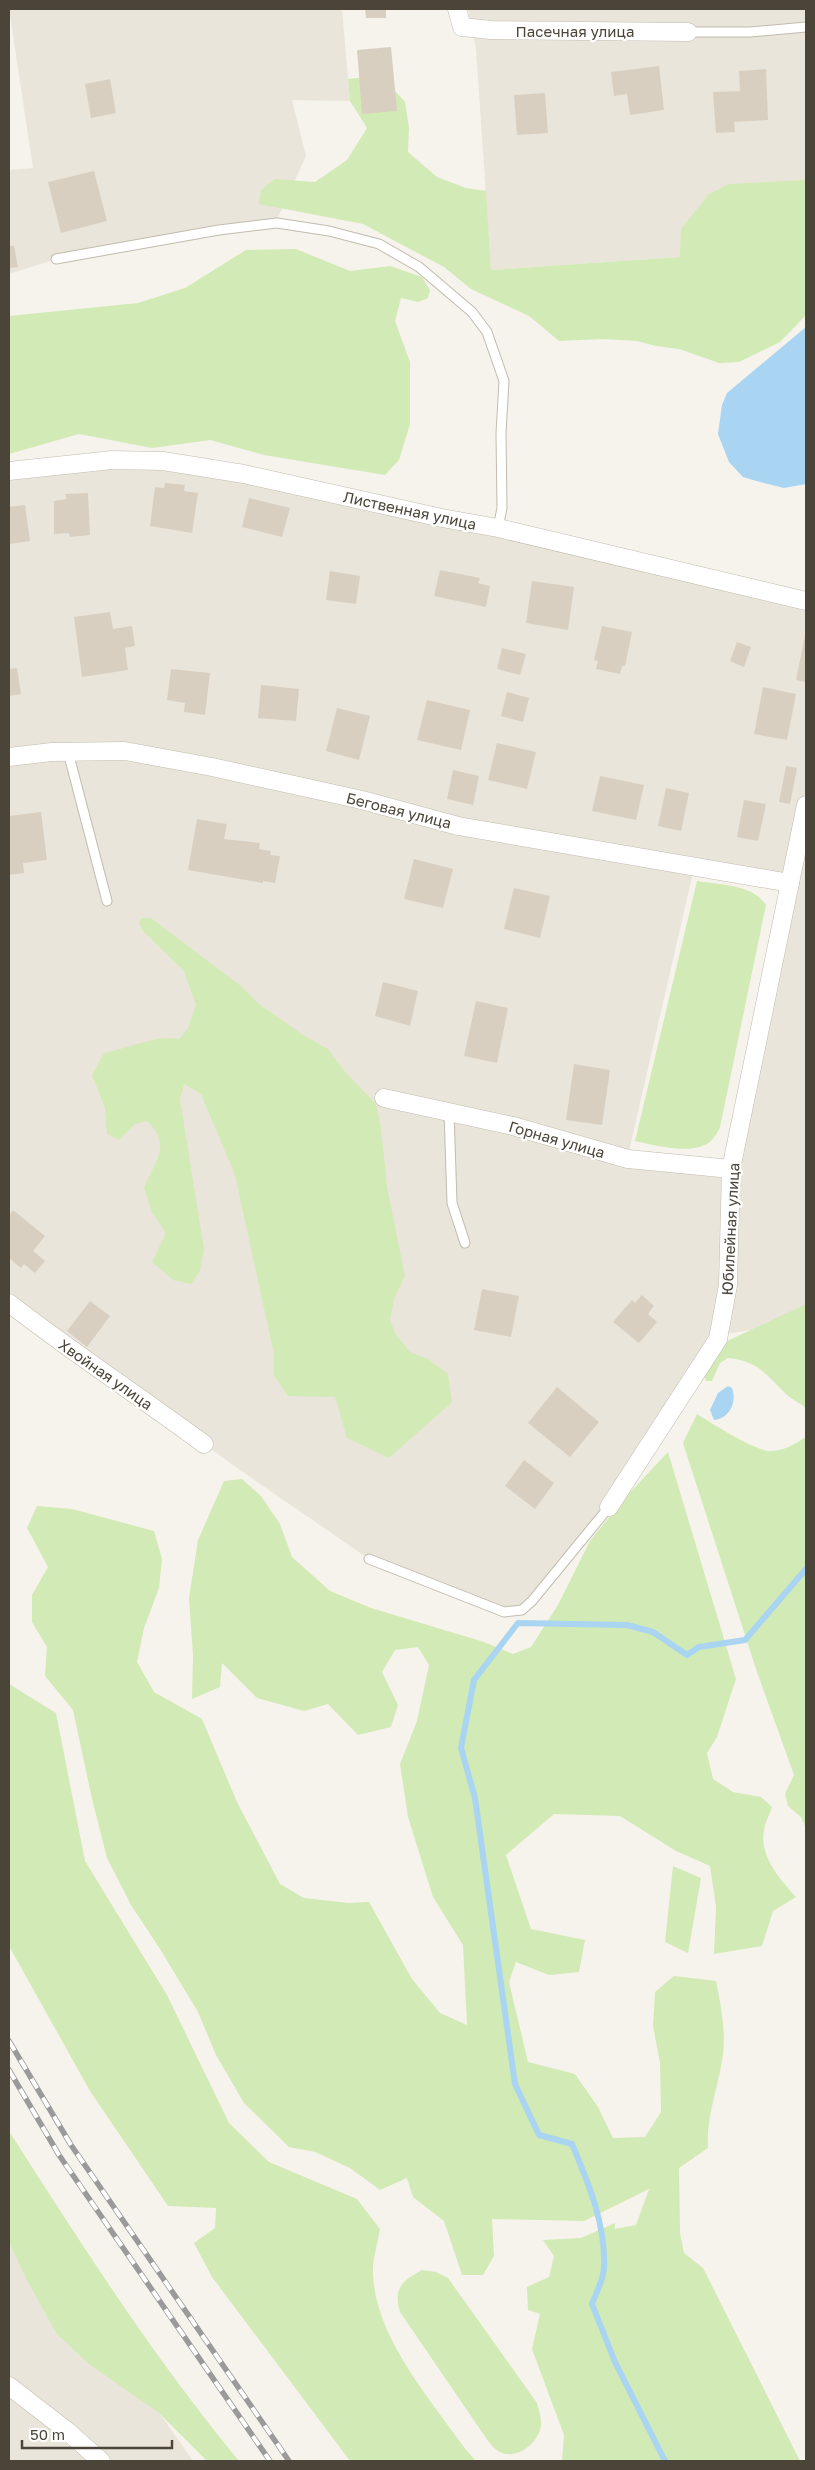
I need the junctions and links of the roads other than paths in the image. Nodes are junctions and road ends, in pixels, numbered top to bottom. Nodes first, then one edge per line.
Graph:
1 (457, 9) edge
2 (806, 27) edge
3 (688, 32) joint
4 (56, 259) dead end
5 (9, 471) edge
6 (498, 528) junction
7 (806, 601) edge
8 (68, 752) junction
9 (9, 757) edge
10 (806, 808) edge
11 (790, 883) junction
12 (107, 901) dead end
13 (384, 1098) dead end
14 (449, 1112) junction
15 (731, 1169) junction
16 (464, 1243) dead end
17 (9, 1303) edge
18 (204, 1444) dead end
19 (609, 1507) joint
20 (368, 1559) dead end
21 (9, 2386) edge
22 (101, 2461) edge

1 - 3 street, Пасечная улица
2 - 3 lane
4 - 6 lane
5 - 6 street, Лиственная улица
6 - 7 street, Лиственная улица
8 - 9 street, Беговая улица
8 - 11 street, Беговая улица
8 - 12 lane
10 - 11 street, Юбилейная улица
11 - 15 street, Юбилейная улица
13 - 14 street, Горная улица
14 - 15 street, Горная улица
14 - 16 lane
15 - 19 street, Юбилейная улица
17 - 18 street, Хвойная улица
19 - 20 lane
21 - 22 street

